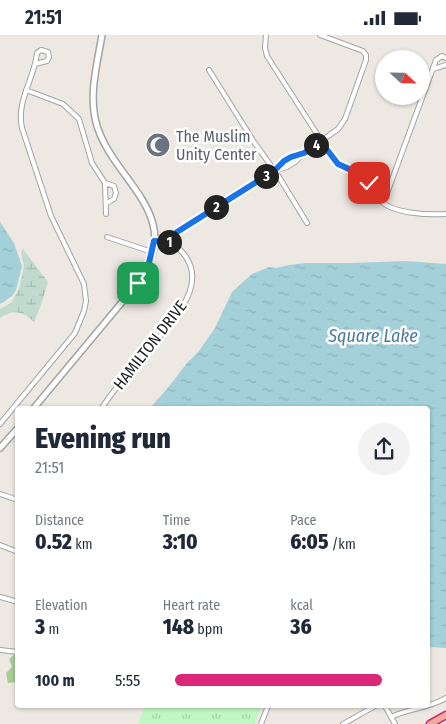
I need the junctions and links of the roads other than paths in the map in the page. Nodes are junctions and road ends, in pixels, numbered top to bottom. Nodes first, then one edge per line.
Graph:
1 (102, 35) edge
2 (266, 35) edge
3 (320, 35) edge
4 (446, 59) edge
5 (35, 64) dead end
6 (446, 65) edge
7 (433, 69) junction
8 (209, 70) dead end
9 (26, 90) junction
10 (321, 142) junction
11 (274, 171) junction
12 (106, 183) junction
13 (382, 201) junction
14 (107, 203) junction
15 (106, 214) dead end
16 (446, 214) edge
17 (308, 223) dead end
18 (107, 237) dead end
19 (154, 241) junction
20 (170, 242) junction
21 (152, 252) junction
22 (36, 406) edge
23 (103, 406) edge
24 (0, 424) edge
25 (15, 431) edge
26 (0, 448) edge
27 (0, 494) edge
28 (15, 499) edge
29 (0, 545) edge
30 (15, 550) edge
31 (0, 597) edge
32 (15, 601) edge
33 (0, 650) edge
34 (15, 652) edge
35 (446, 698) edge
36 (430, 706) edge
37 (267, 708) edge
38 (371, 708) edge
39 (386, 708) edge
40 (420, 708) edge
41 (446, 715) edge
42 (391, 717) junction
43 (261, 724) edge
44 (343, 724) edge
45 (395, 724) edge
46 (430, 724) edge

1 - 19 street
2 - 10 street
3 - 10 street
4 - 7 street
5 - 9 street
6 - 7 street
7 - 13 street
8 - 11 street
9 - 12 street
9 - 24 street
10 - 11 street
10 - 13 street
11 - 17 street
11 - 20 street
12 - 14 street
12 - 14 street
13 - 16 street
14 - 15 street
18 - 21 street
19 - 20 street
19 - 21 street
20 - 23 street, HAMILTON DRIVE
21 - 22 street
25 - 26 street
27 - 28 street
29 - 30 street
31 - 32 street
33 - 34 street
35 - 36 street
37 - 43 street
38 - 44 street
39 - 42 street
40 - 42 street
41 - 46 highway
42 - 45 street

